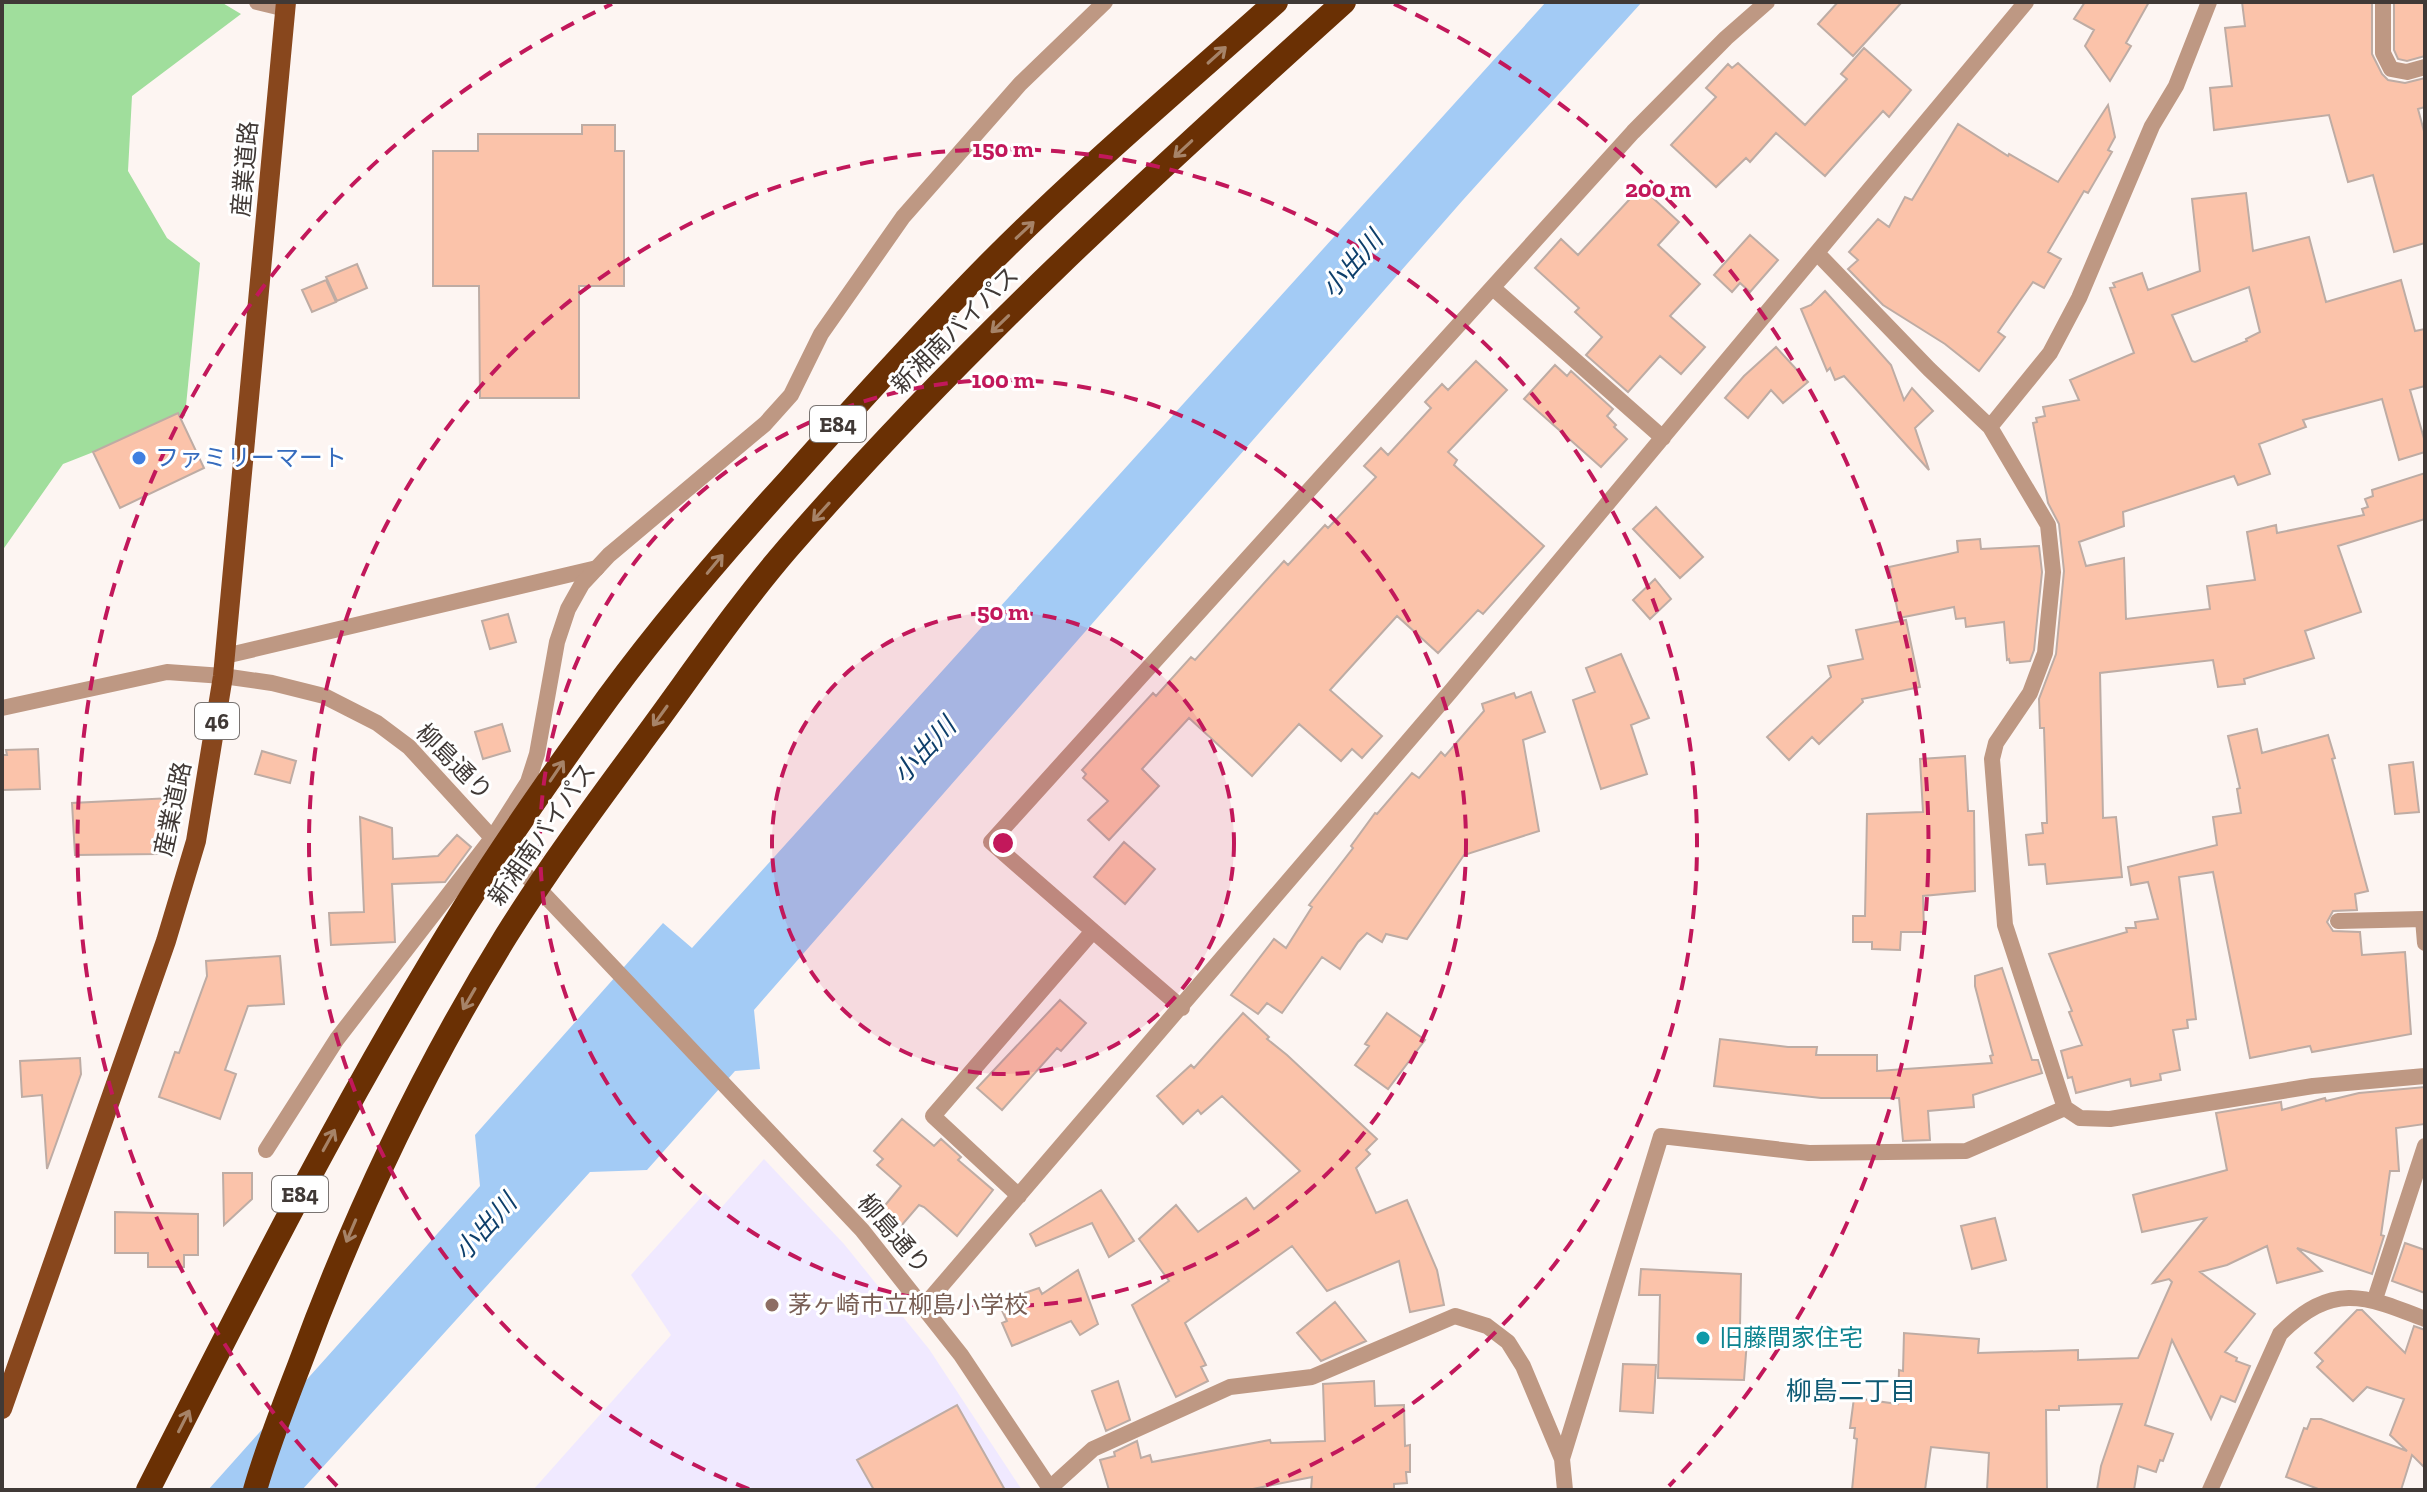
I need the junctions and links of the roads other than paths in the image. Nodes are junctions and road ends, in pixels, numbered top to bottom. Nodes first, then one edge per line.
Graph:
1 (257, 2) edge
2 (1105, 2) edge
3 (1276, 2) edge
4 (1344, 2) edge
5 (1767, 2) edge
6 (2026, 2) edge
7 (2209, 2) edge
8 (2383, 2) edge
9 (286, 5) edge
10 (2425, 67) edge
11 (1817, 253) junction
12 (1493, 288) junction
13 (1990, 427) junction
14 (1663, 438) junction
15 (597, 568) junction
16 (224, 666) junction
17 (2, 708) edge
18 (493, 837) junction
19 (2338, 921) dead end
20 (1093, 931) junction
21 (2425, 943) edge
22 (1182, 1008) junction
23 (2425, 1076) edge
24 (2065, 1108) junction
25 (2425, 1146) edge
26 (266, 1150) dead end
27 (1019, 1196) junction
28 (2375, 1299) junction
29 (924, 1306) junction
30 (2425, 1319) edge
31 (2, 1409) edge
32 (1562, 1459) junction
33 (1050, 1489) edge
34 (148, 1490) edge
35 (255, 1490) edge
36 (1565, 1490) edge
37 (2210, 1490) edge

1 - 9 street
2 - 15 street
34 -> 3 highway, 新湘南バイパス / E84
4 -> 35 highway, 新湘南バイパス / E84
5 - 12 street
6 - 11 street
7 - 13 street
8 - 10 street
9 - 16 main road, 産業道路 / 46
11 - 13 street
11 - 14 street
12 - 14 street
12 - 20 street
13 - 24 street
14 - 22 street
15 - 16 street
15 - 18 street
16 - 17 street
16 - 18 street, 柳島通り
16 - 31 main road, 産業道路 / 46
18 - 26 street
18 - 29 street, 柳島通り
19 - 21 street
20 - 22 street
20 - 27 street
22 - 27 street
23 - 24 street
24 - 32 street
25 - 28 street
27 - 29 street
28 - 30 street
28 - 37 street
29 - 33 street, 柳島通り
32 - 33 street
32 - 36 street

